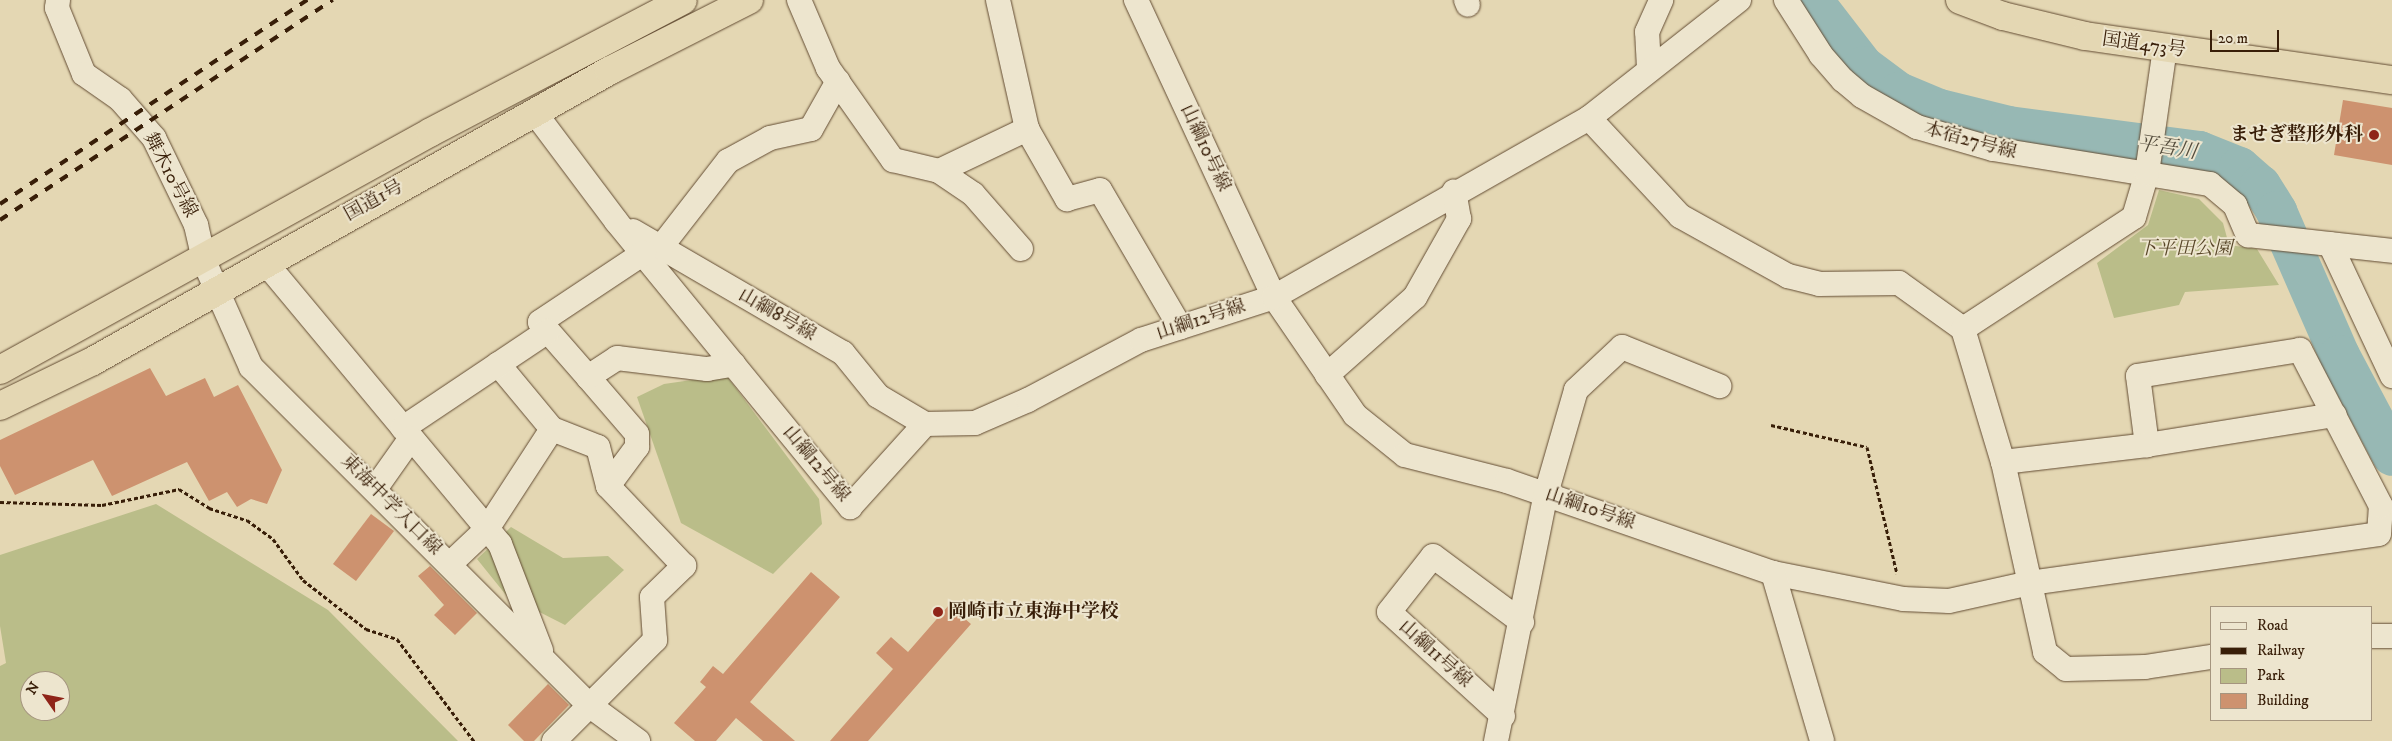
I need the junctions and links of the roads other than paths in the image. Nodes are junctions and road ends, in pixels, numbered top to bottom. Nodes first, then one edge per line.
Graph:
1 (58, 0) edge
2 (683, 0) edge
3 (749, 0) edge
4 (799, 0) edge
5 (998, 0) edge
6 (1136, 0) edge
7 (1661, 0) edge
8 (1739, 0) edge
9 (1786, 0) edge
10 (1960, 0) edge
11 (2165, 48) junction
12 (1649, 68) junction
13 (2392, 80) edge
14 (838, 81) junction
15 (535, 113) junction
16 (1589, 118) junction
17 (1027, 129) junction
18 (939, 171) junction
19 (2147, 174) junction
20 (1454, 191) junction
21 (2322, 243) junction
22 (1021, 249) dead end
23 (653, 250) junction
24 (2392, 251) edge
25 (204, 261) junction
26 (265, 262) junction
27 (216, 290) junction
28 (1274, 297) junction
29 (1180, 327) junction
30 (1963, 329) junction
31 (548, 331) junction
32 (498, 364) junction
33 (734, 364) junction
34 (0, 370) edge
35 (1327, 375) junction
36 (2392, 376) edge
37 (588, 377) junction
38 (1719, 386) dead end
39 (0, 406) edge
40 (2335, 415) junction
41 (925, 424) junction
42 (552, 429) junction
43 (407, 433) junction
44 (2147, 445) junction
45 (2003, 462) junction
46 (608, 486) junction
47 (375, 489) junction
48 (1546, 494) junction
49 (487, 529) junction
50 (450, 563) junction
51 (1773, 572) junction
52 (2030, 583) junction
53 (1522, 622) junction
54 (2372, 636) edge
55 (2392, 636) edge
56 (2210, 657) edge
57 (544, 659) junction
58 (589, 705) junction
59 (1503, 716) junction
60 (554, 741) edge
61 (638, 741) edge
62 (1496, 741) edge
63 (1822, 741) edge

1 - 25 street, 舞木10号線
2 - 25 highway, 国道1号
3 - 15 highway, 国道1号
4 - 14 street
5 - 17 street
6 - 28 street, 山綱10号線
7 - 12 street
8 - 12 street, 山綱12号線
9 - 19 street, 本宿27号線
10 - 11 highway, 国道473号
11 - 13 highway, 国道473号
11 - 19 street
12 - 16 street, 山綱12号線
14 - 18 street
14 - 23 street
15 - 23 street, 山綱12号線
15 - 26 highway, 国道1号
16 - 20 street, 山綱12号線
16 - 30 street
17 - 18 street
17 - 29 street
18 - 22 street
19 - 21 street, 本宿27号線
19 - 30 street
20 - 28 street, 山綱12号線
20 - 35 street
21 - 24 street
21 - 36 street
23 - 31 street
23 - 33 street, 山綱12号線
23 - 41 street, 山綱8号線
25 - 27 street, 舞木10号線
25 - 34 highway, 国道1号
26 - 27 highway, 国道1号
26 - 43 street
27 - 39 highway, 国道1号
27 - 47 street, 東海中学入口線
28 - 29 street, 山綱12号線
28 - 35 street, 山綱10号線
29 - 41 street, 山綱12号線
30 - 45 street
31 - 32 street
31 - 37 street
32 - 42 street
32 - 43 street
33 - 37 street
33 - 41 street, 山綱12号線
35 - 48 street, 山綱10号線
37 - 46 street
38 - 48 street
40 - 44 street
40 - 44 street
40 - 52 street, 山綱10号線
42 - 46 street
42 - 49 street
43 - 47 street
43 - 49 street
44 - 45 street
45 - 52 street
46 - 58 street
47 - 50 street, 東海中学入口線
48 - 51 street, 山綱10号線
48 - 53 street
49 - 50 street
49 - 57 street
50 - 57 street, 東海中学入口線
51 - 52 street, 山綱10号線
51 - 63 street
52 - 56 street
53 - 59 street
53 - 59 street, 山綱11号線
54 - 55 street
57 - 58 street, 東海中学入口線
58 - 60 street
58 - 61 street, 東海中学入口線
59 - 62 street

